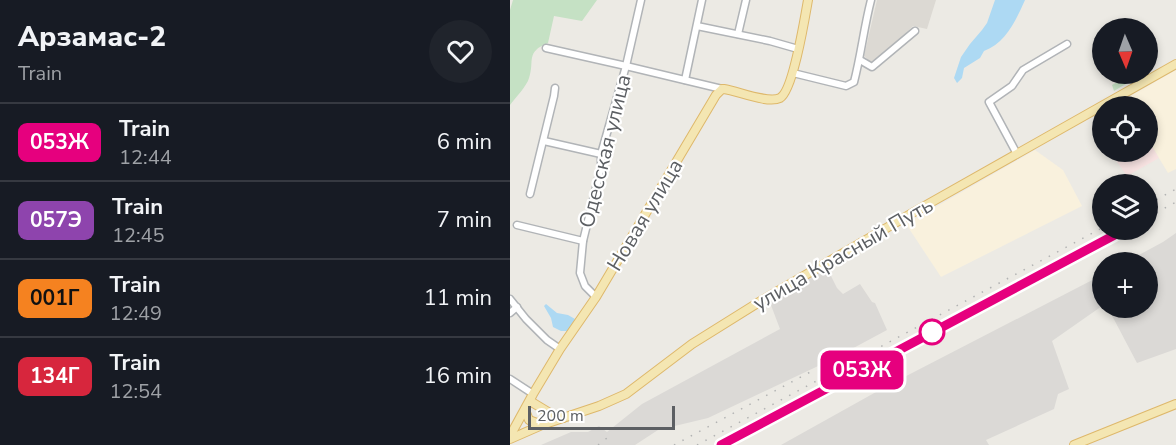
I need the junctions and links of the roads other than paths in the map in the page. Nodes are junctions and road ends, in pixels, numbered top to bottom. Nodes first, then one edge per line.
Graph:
1 (641, 0) edge
2 (702, 0) edge
3 (746, 0) edge
4 (808, 0) edge
5 (871, 0) edge
6 (697, 26) junction
7 (915, 31) dead end
8 (738, 34) junction
9 (1067, 44) dead end
10 (546, 48) dead end
11 (798, 49) junction
12 (860, 60) junction
13 (1176, 64) edge
14 (626, 66) junction
15 (793, 73) junction
16 (684, 80) junction
17 (555, 88) dead end
18 (722, 89) junction
19 (544, 141) junction
20 (601, 154) junction
21 (1017, 154) junction
22 (530, 194) dead end
23 (517, 225) dead end
24 (583, 241) junction
25 (596, 297) junction
26 (510, 299) edge
27 (517, 307) junction
28 (510, 313) edge
29 (560, 350) junction
30 (510, 380) edge
31 (531, 397) junction
32 (1176, 404) edge
33 (525, 410) junction
34 (563, 418) junction
35 (542, 424) junction
36 (510, 437) edge
37 (1074, 445) edge

1 - 14 street, Одесская улица
2 - 6 street
3 - 8 street
4 - 11 main road
5 - 12 street
6 - 8 street
6 - 16 street
7 - 12 street
8 - 11 street
9 - 21 street
10 - 14 street
11 - 15 main road
12 - 15 street
13 - 21 main road, улица Красный Путь
14 - 16 street
14 - 20 street, Одесская улица
15 - 18 main road
16 - 18 street
17 - 19 street
18 - 25 main road, Новая улица
19 - 20 street
19 - 22 street
20 - 24 street, Одесская улица
21 - 34 main road, улица Красный Путь
23 - 24 street
24 - 25 street, Одесская улица
25 - 29 main road, Новая улица
26 - 27 street
27 - 28 street
27 - 29 street
29 - 31 main road, Новая улица
30 - 31 street
31 - 33 main road, Новая улица
31 - 34 main road
32 - 37 main road
33 - 35 main road
33 - 36 main road, Новая улица
34 - 35 main road, улица Красный Путь
35 - 36 main road, улица Красный Путь

